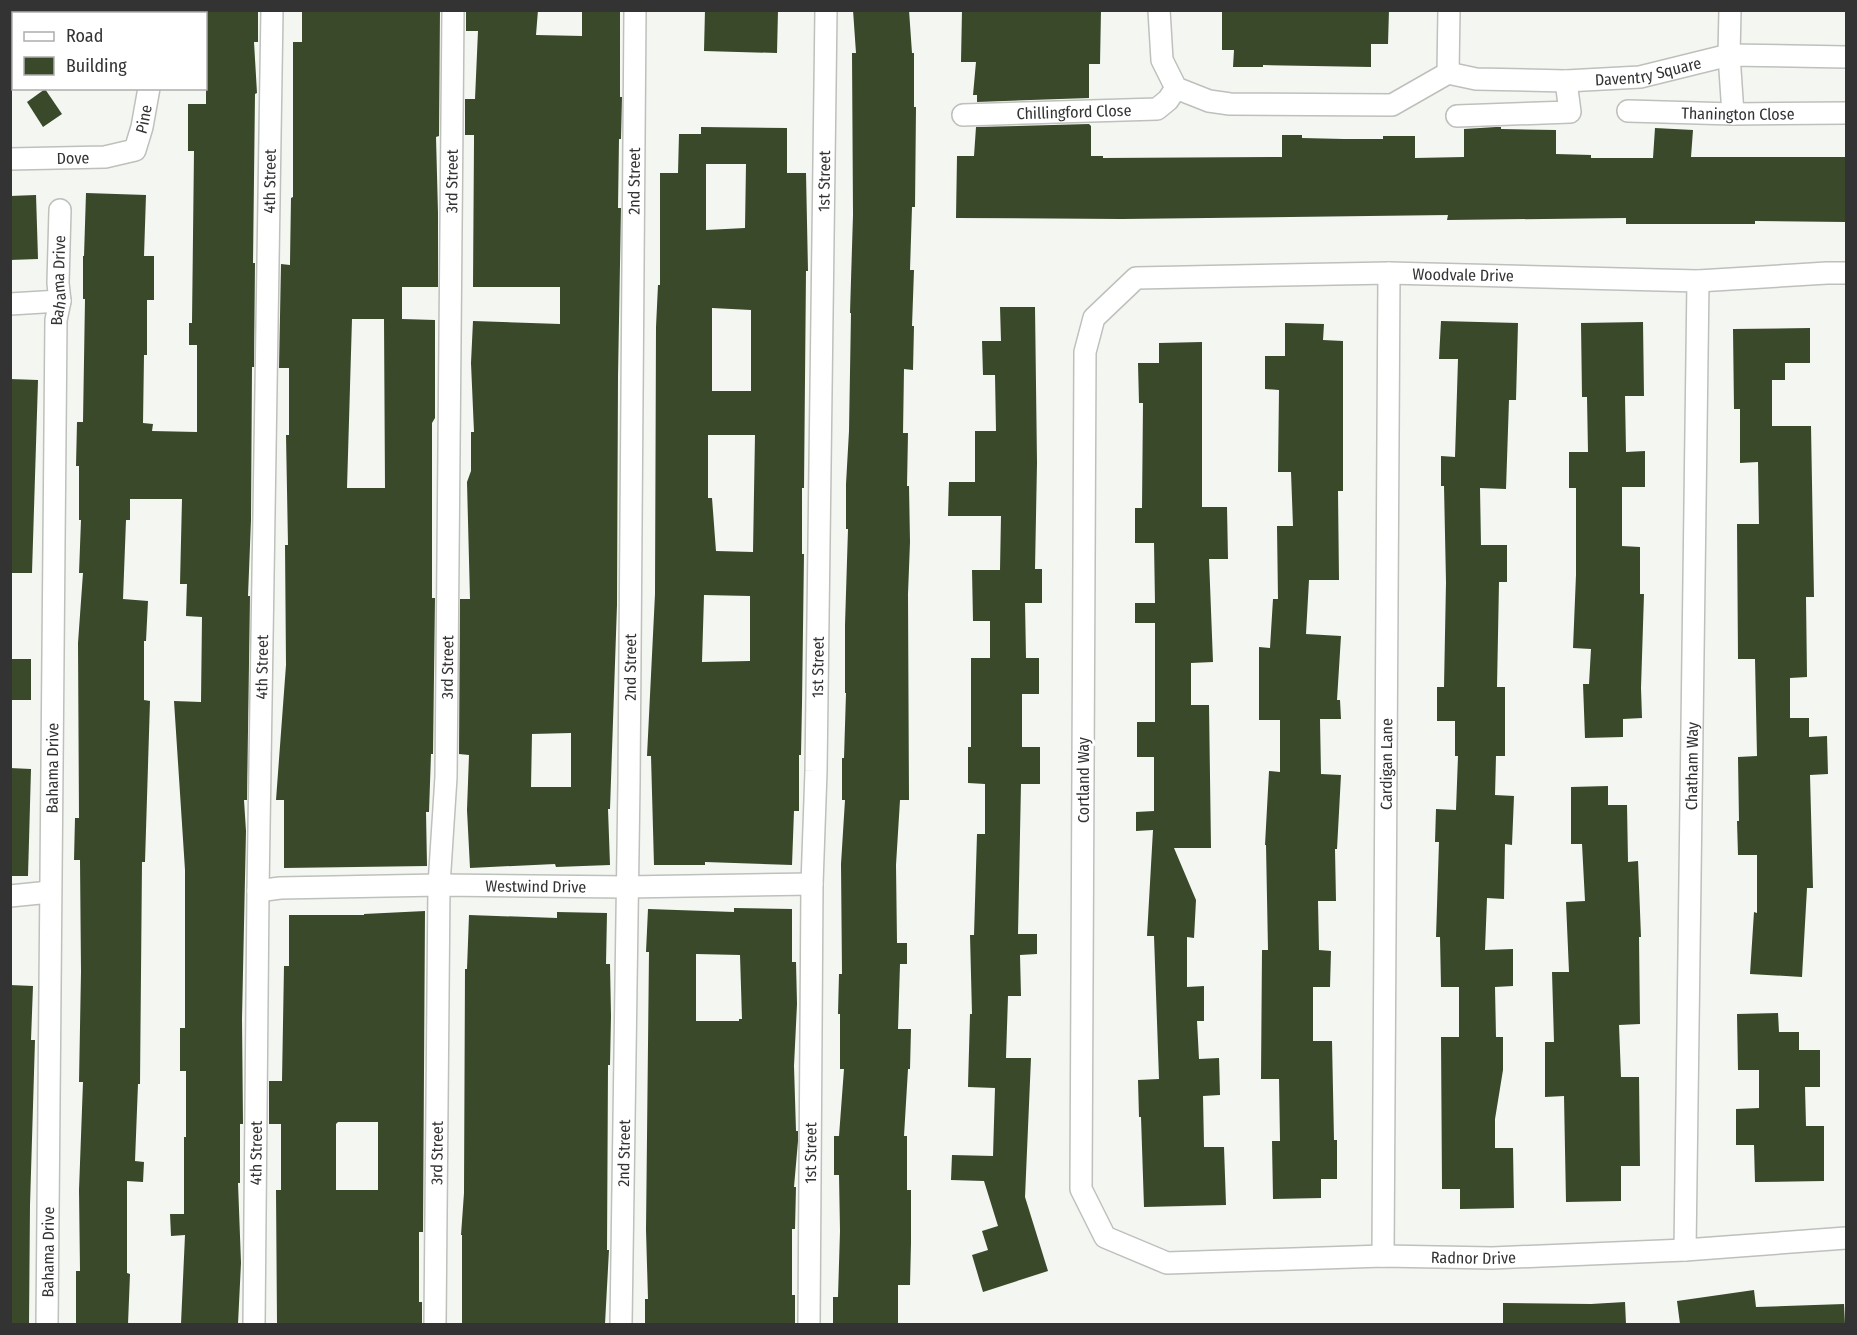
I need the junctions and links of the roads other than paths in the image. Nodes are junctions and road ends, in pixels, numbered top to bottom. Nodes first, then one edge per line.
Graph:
1 (272, 10) edge
2 (453, 10) edge
3 (635, 10) edge
4 (826, 10) edge
5 (1159, 10) edge
6 (1449, 10) edge
7 (1730, 10) edge
8 (1729, 55) junction
9 (1846, 57) edge
10 (1448, 73) junction
11 (1566, 81) junction
12 (1176, 88) junction
13 (149, 90) edge
14 (1628, 111) dead end
15 (1846, 113) edge
16 (1734, 114) junction
17 (963, 115) dead end
18 (1457, 116) dead end
19 (135, 150) joint
20 (10, 159) edge
21 (60, 210) dead end
22 (1389, 273) junction
23 (1846, 273) edge
24 (1698, 281) junction
25 (60, 302) junction
26 (10, 304) edge
27 (1094, 318) joint
28 (812, 884) junction
29 (439, 885) junction
30 (626, 887) junction
31 (258, 891) junction
32 (50, 892) junction
33 (10, 897) edge
34 (1105, 1237) joint
35 (1846, 1238) edge
36 (1685, 1250) junction
37 (1383, 1256) junction
38 (47, 1324) edge
39 (254, 1324) edge
40 (435, 1324) edge
41 (621, 1324) edge
42 (809, 1324) edge

1 - 31 street, 4th Street
2 - 29 street, 3rd Street
3 - 30 street, 2nd Street
4 - 28 street, 1st Street
5 - 12 street
6 - 10 street
7 - 8 street
8 - 9 street, Daventry Square
8 - 11 street, Daventry Square
8 - 16 street
10 - 11 street, Daventry Square
10 - 12 street
11 - 18 street
12 - 17 street, Chillingford Close
13 - 19 street, Pine
14 - 16 street, Thanington Close
15 - 16 street, Thanington Close
19 - 20 street, Dove
21 - 25 street, Bahama Drive
22 - 24 street, Woodvale Drive
22 - 27 street, Woodvale Drive
22 - 37 street, Cardigan Lane
23 - 24 street, Woodvale Drive
24 - 36 street, Chatham Way
25 - 26 street
25 - 32 street, Bahama Drive
27 - 34 street, Cortland Way
28 - 30 street, Westwind Drive
28 - 42 street, 1st Street
29 - 30 street, Westwind Drive
29 - 31 street, Westwind Drive
29 - 40 street, 3rd Street
30 - 41 street, 2nd Street
31 - 39 street, 4th Street
32 - 33 street
32 - 38 street, Bahama Drive
34 - 37 street, Radnor Drive
35 - 36 street, Radnor Drive
36 - 37 street, Radnor Drive

